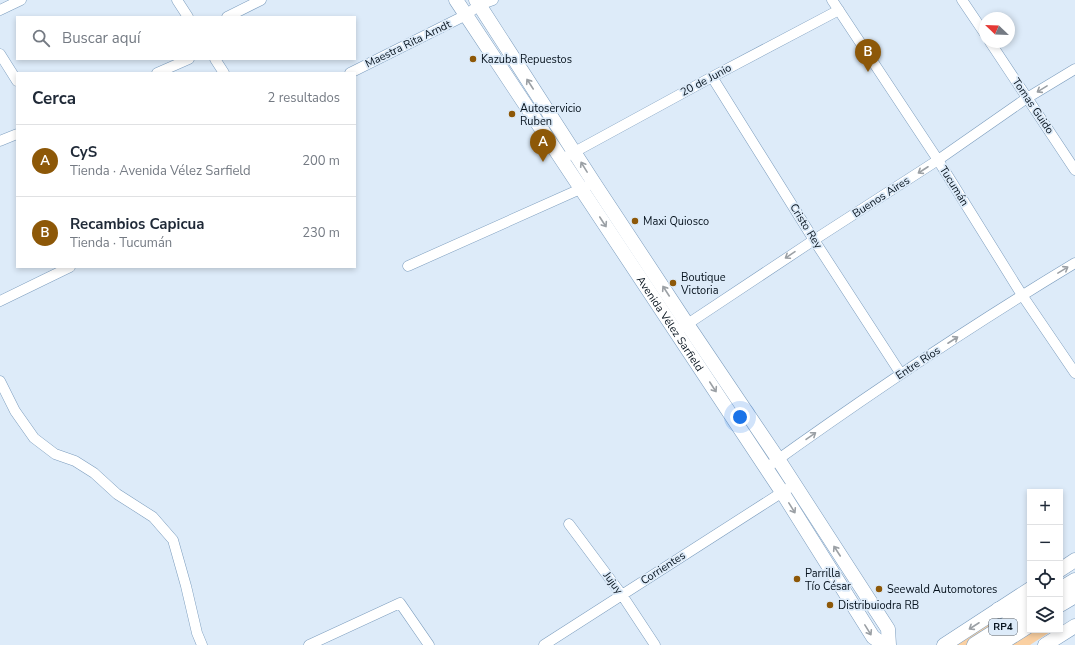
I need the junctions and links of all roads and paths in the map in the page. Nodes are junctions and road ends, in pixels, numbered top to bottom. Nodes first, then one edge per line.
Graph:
1 (21, 0) edge
2 (177, 0) edge
3 (261, 0) edge
4 (456, 0) edge
5 (493, 0) edge
6 (832, 0) edge
7 (962, 0) edge
8 (478, 3) edge
9 (0, 10) edge
10 (839, 10) junction
11 (466, 15) junction
12 (187, 16) edge
13 (229, 16) edge
14 (979, 25) edge
15 (994, 48) edge
16 (0, 54) edge
17 (187, 60) edge
18 (216, 60) edge
19 (1075, 68) edge
20 (159, 72) edge
21 (223, 72) edge
22 (352, 72) edge
23 (712, 77) junction
24 (16, 79) edge
25 (1027, 98) junction
26 (16, 134) edge
27 (0, 141) edge
28 (574, 152) junction
29 (562, 159) junction
30 (938, 160) junction
31 (1075, 170) edge
32 (588, 186) junction
33 (814, 240) junction
34 (1075, 263) edge
35 (408, 266) dead end
36 (68, 268) edge
37 (1022, 295) junction
38 (0, 301) edge
39 (681, 328) junction
40 (1075, 373) edge
41 (901, 374) junction
42 (0, 381) edge
43 (778, 459) junction
44 (766, 468) junction
45 (795, 484) junction
46 (782, 492) junction
47 (570, 524) dead end
48 (1075, 560) edge
49 (1063, 568) edge
50 (1075, 580) edge
51 (1063, 588) edge
52 (1027, 592) edge
53 (622, 595) junction
54 (1075, 595) edge
55 (1063, 602) edge
56 (1027, 606) edge
57 (999, 610) junction
58 (1027, 612) edge
59 (1027, 626) edge
60 (1074, 628) edge
61 (202, 645) edge
62 (309, 645) edge
63 (429, 645) edge
64 (544, 645) edge
65 (655, 645) edge
66 (884, 645) edge
67 (890, 645) edge
68 (944, 645) edge
69 (975, 645) edge
70 (997, 645) edge
71 (1046, 645) edge

1 - 9 street
2 - 12 street
3 - 13 street
4 - 11 main road, Avenida Vélez Sarfield
5 - 8 street, Maestra Rita Arndt
6 - 10 street, Tucumán
7 - 14 street
8 - 11 street, Maestra Rita Arndt
28 -> 8 main road, Avenida Vélez Sarfield
10 - 23 street, 20 de Junio
10 - 30 street, Tucumán
11 - 22 street, Maestra Rita Arndt
11 - 29 main road, Avenida Vélez Sarfield
15 - 25 street, Tomas Guido
16 - 24 street
17 - 20 street
18 - 21 street
19 -> 25 street, Buenos Aires
23 - 28 street, 20 de Junio
23 - 33 street, Cristo Rey
25 - 30 street, Buenos Aires
25 - 31 street, Tomas Guido
26 - 27 street
28 - 29 street, 20 de Junio
32 -> 28 main road, Avenida Vélez Sarfield
29 - 32 main road, Avenida Vélez Sarfield
30 -> 33 street, Buenos Aires
30 - 37 street, Tucumán
32 - 35 street
32 - 39 main road, Avenida Vélez Sarfield
33 -> 39 street, Buenos Aires
33 - 41 street, Cristo Rey
37 -> 34 street, Entre Ríos
36 - 38 street
37 - 40 street, Tucumán
41 -> 37 street, Entre Ríos
39 - 43 main road, Avenida Vélez Sarfield
39 -> 44 main road, Avenida Vélez Sarfield
43 -> 41 street, Entre Ríos
42 - 61 street
43 - 44 street, Entre Ríos
43 - 45 main road, Avenida Vélez Sarfield
44 - 46 main road, Avenida Vélez Sarfield
45 - 46 street, Corrientes
67 -> 45 main road, Avenida Vélez Sarfield
46 - 53 street, Corrientes
46 -> 66 main road, Avenida Vélez Sarfield
47 - 53 street, Jujuy
48 - 49 main road
50 - 51 main road
52 - 57 main road
53 - 64 street, Corrientes
53 - 65 street, Jujuy
54 - 55 main road
56 - 57 main road
57 -> 68 main road
58 - 69 main road, RP4
59 - 70 main road, RP4
60 - 71 main road
62 - 63 street

